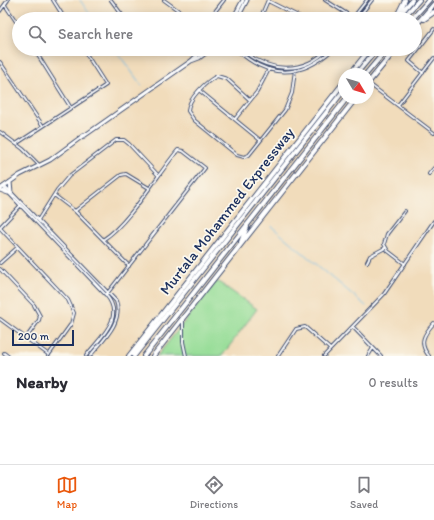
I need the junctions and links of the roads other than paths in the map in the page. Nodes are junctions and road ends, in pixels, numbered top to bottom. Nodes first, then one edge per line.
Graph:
1 (8, 0) edge
2 (53, 0) edge
3 (111, 0) edge
4 (164, 0) edge
5 (224, 0) edge
6 (246, 0) edge
7 (268, 0) edge
8 (325, 0) edge
9 (367, 0) edge
10 (372, 0) edge
11 (405, 0) edge
12 (412, 0) edge
13 (419, 0) edge
14 (429, 0) edge
15 (434, 4) edge
16 (5, 5) junction
17 (0, 11) edge
18 (61, 12) edge
19 (120, 12) edge
20 (180, 12) edge
21 (215, 12) edge
22 (238, 12) edge
23 (240, 12) edge
24 (263, 12) edge
25 (291, 12) edge
26 (343, 12) edge
27 (359, 12) edge
28 (361, 12) edge
29 (399, 12) edge
30 (401, 12) edge
31 (408, 12) edge
32 (418, 12) edge
33 (434, 12) edge
34 (12, 16) edge
35 (422, 19) edge
36 (422, 21) edge
37 (434, 29) edge
38 (422, 44) edge
39 (38, 56) edge
40 (87, 56) edge
41 (196, 56) edge
42 (202, 56) edge
43 (244, 56) edge
44 (250, 56) edge
45 (319, 56) edge
46 (325, 56) edge
47 (364, 56) edge
48 (371, 56) edge
49 (381, 56) edge
50 (390, 56) edge
51 (413, 56) edge
52 (434, 58) edge
53 (191, 61) junction
54 (0, 62) edge
55 (269, 67) junction
56 (355, 68) edge
57 (361, 68) edge
58 (371, 68) edge
59 (295, 70) junction
60 (291, 71) junction
61 (423, 73) junction
62 (294, 75) junction
63 (374, 76) edge
64 (374, 87) edge
65 (338, 90) edge
66 (200, 91) junction
67 (338, 98) edge
68 (250, 100) junction
69 (342, 104) edge
70 (351, 104) edge
71 (398, 105) junction
72 (71, 108) junction
73 (235, 119) junction
74 (104, 122) dead end
75 (42, 126) junction
76 (0, 132) edge
77 (434, 133) edge
78 (84, 136) junction
79 (260, 140) junction
80 (16, 144) junction
81 (39, 165) junction
82 (434, 168) edge
83 (429, 174) dead end
84 (158, 175) junction
85 (10, 182) junction
86 (2, 188) edge
87 (148, 188) junction
88 (9, 193) junction
89 (54, 195) junction
90 (20, 206) junction
91 (75, 211) junction
92 (405, 211) dead end
93 (240, 214) junction
94 (36, 220) junction
95 (250, 220) junction
96 (434, 221) edge
97 (0, 227) edge
98 (227, 238) junction
99 (104, 239) junction
100 (18, 247) junction
101 (238, 248) junction
102 (385, 248) junction
103 (367, 262) dead end
104 (0, 263) edge
105 (405, 264) junction
106 (129, 266) junction
107 (0, 269) edge
108 (109, 292) junction
109 (106, 295) junction
110 (183, 318) junction
111 (0, 319) edge
112 (434, 323) edge
113 (353, 327) junction
114 (26, 338) junction
115 (373, 348) junction
116 (330, 350) junction
117 (4, 353) dead end
118 (48, 355) edge
119 (8, 356) edge
120 (86, 356) edge
121 (90, 356) edge
122 (129, 356) edge
123 (134, 356) edge
124 (144, 356) edge
125 (153, 356) edge
126 (186, 356) edge
127 (278, 356) edge
128 (324, 356) edge
129 (368, 356) edge
130 (381, 356) edge
131 (429, 356) edge

1 - 16 street
2 - 18 street
3 - 19 street
4 - 20 street
5 - 21 street
6 - 22 street
6 - 23 street
7 - 24 street
7 - 25 street
8 - 26 street
9 - 27 street
10 - 28 street
11 - 29 highway
12 - 30 highway
13 - 31 highway
14 - 32 highway
15 - 35 highway
16 - 17 street
16 - 34 street
33 - 36 highway
37 - 38 street
39 - 72 street
40 - 72 street
41 - 53 street
42 - 53 street
43 - 55 street
44 - 55 street
45 - 55 street
46 - 59 street
47 - 56 highway
48 - 57 highway
49 - 58 highway
50 - 63 highway
51 - 61 street
52 - 61 street
53 - 78 street
54 - 75 street
55 - 60 street
55 - 68 street
59 - 60 street
59 - 62 street
60 - 62 street
61 - 71 street
62 - 79 street
64 - 71 street
65 - 93 highway, Murtala Mohammed Expressway
66 - 68 street
66 - 73 street
66 - 79 street
67 - 98 highway, Murtala Mohammed Expressway
68 - 73 street
69 - 95 highway, Murtala Mohammed Expressway
70 - 101 highway, Murtala Mohammed Expressway
71 - 77 street
72 - 75 street
73 - 79 street
74 - 78 street
75 - 80 street
76 - 80 street
78 - 81 street
80 - 81 street
81 - 85 street
82 - 83 street
84 - 87 street
84 - 89 street
84 - 106 street
85 - 86 street
85 - 88 street
86 - 88 street
86 - 88 street
87 - 91 street
87 - 99 street
88 - 90 street
88 - 94 street
89 - 91 street
89 - 94 street
90 - 94 street
90 - 97 street
91 - 99 street
92 - 102 street
93 - 98 highway
93 - 122 highway, Murtala Mohammed Expressway
94 - 108 street
94 - 109 street
95 - 101 highway
95 - 124 highway, Murtala Mohammed Expressway
96 - 105 street
97 - 100 street
98 - 123 highway, Murtala Mohammed Expressway
99 - 106 street
100 - 104 street
100 - 118 street
101 - 110 highway, Murtala Mohammed Expressway
102 - 103 street
102 - 105 street
105 - 113 street
106 - 108 street
107 - 114 street
108 - 109 street
108 - 121 street
109 - 120 street
110 - 125 highway, Murtala Mohammed Expressway
110 - 126 street
111 - 114 street
112 - 131 street
113 - 115 street
113 - 116 street
114 - 118 street
115 - 129 street
115 - 130 street
116 - 127 street
116 - 128 street
117 - 119 street

